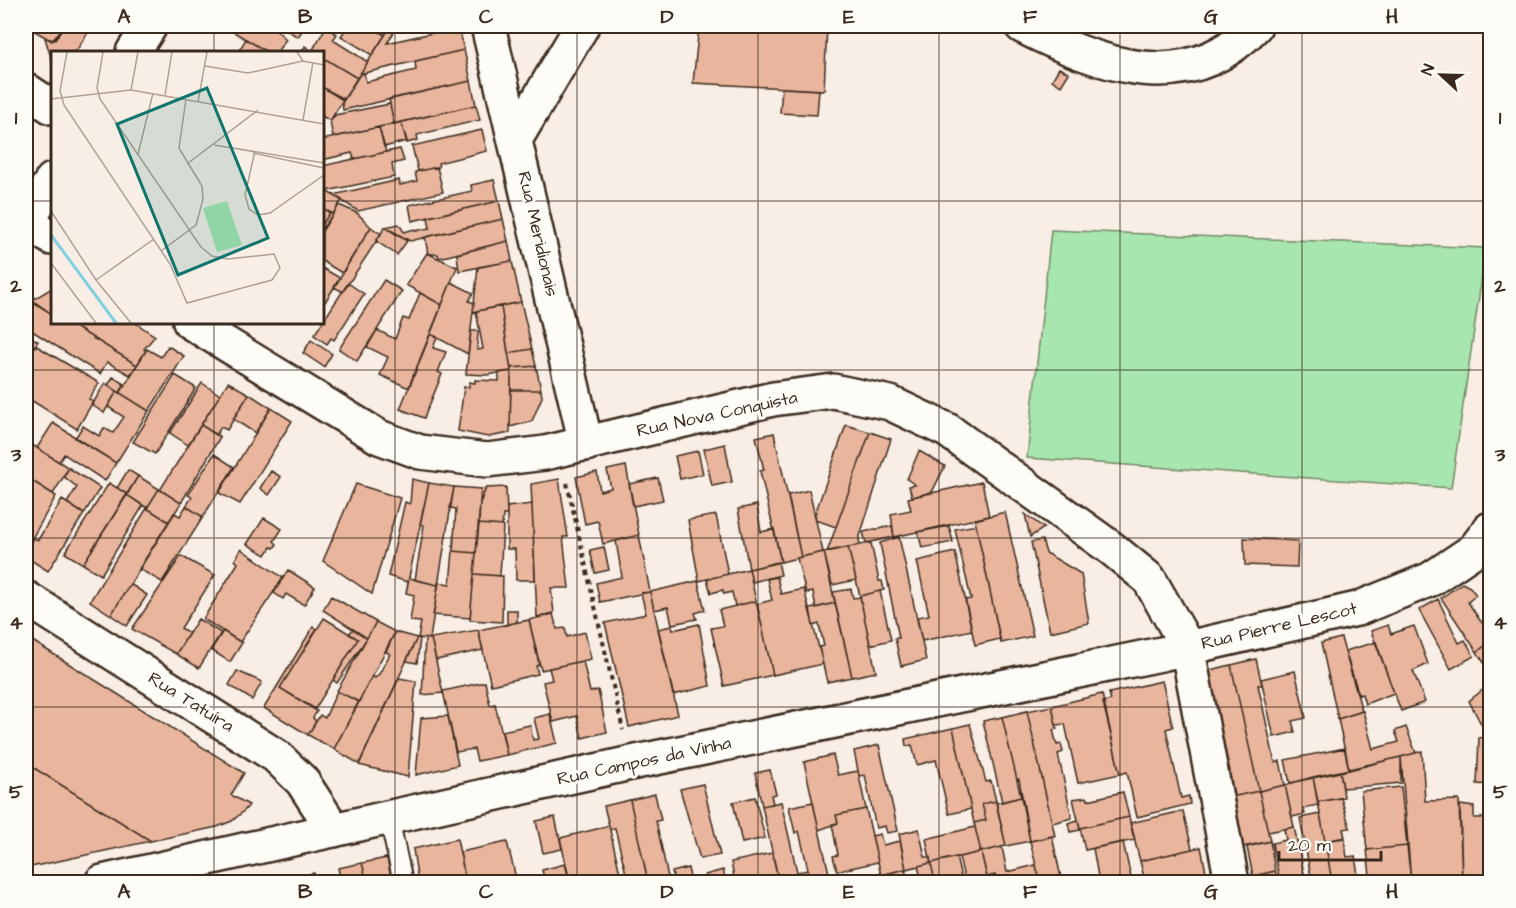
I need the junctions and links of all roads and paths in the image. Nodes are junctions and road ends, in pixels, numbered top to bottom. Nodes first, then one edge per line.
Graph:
1 (150, 26) edge
2 (488, 26) edge
3 (582, 26) edge
4 (1022, 26) edge
5 (1255, 26) edge
6 (133, 51) edge
7 (26, 90) edge
8 (51, 106) edge
9 (516, 138) junction
10 (51, 182) edge
11 (26, 222) edge
12 (51, 237) edge
13 (193, 324) edge
14 (572, 447) junction
15 (1491, 529) edge
16 (26, 598) edge
17 (1186, 646) junction
18 (631, 763) junction
19 (389, 818) junction
20 (334, 830) junction
21 (102, 882) edge
22 (403, 882) edge
23 (1232, 882) edge

1 - 6 street
2 - 9 street, Rua Meridionais
3 - 9 street
4 - 5 street
7 - 8 street
9 - 14 street, Rua Meridionais
10 - 11 street
11 - 12 street
13 - 14 street, Rua Nova Conquista
14 - 17 street, Rua Nova Conquista
14 - 18 path
15 - 17 street, Rua Pierre Lescot
16 - 20 street, Rua Tatuíra
17 - 18 street, Rua Campos da Vinha
17 - 23 street, Rua Nova Conquista
18 - 19 street, Rua Campos da Vinha
19 - 20 street, Rua Campos da Vinha
19 - 22 lane
20 - 21 street, Rua Campos da Vinha

